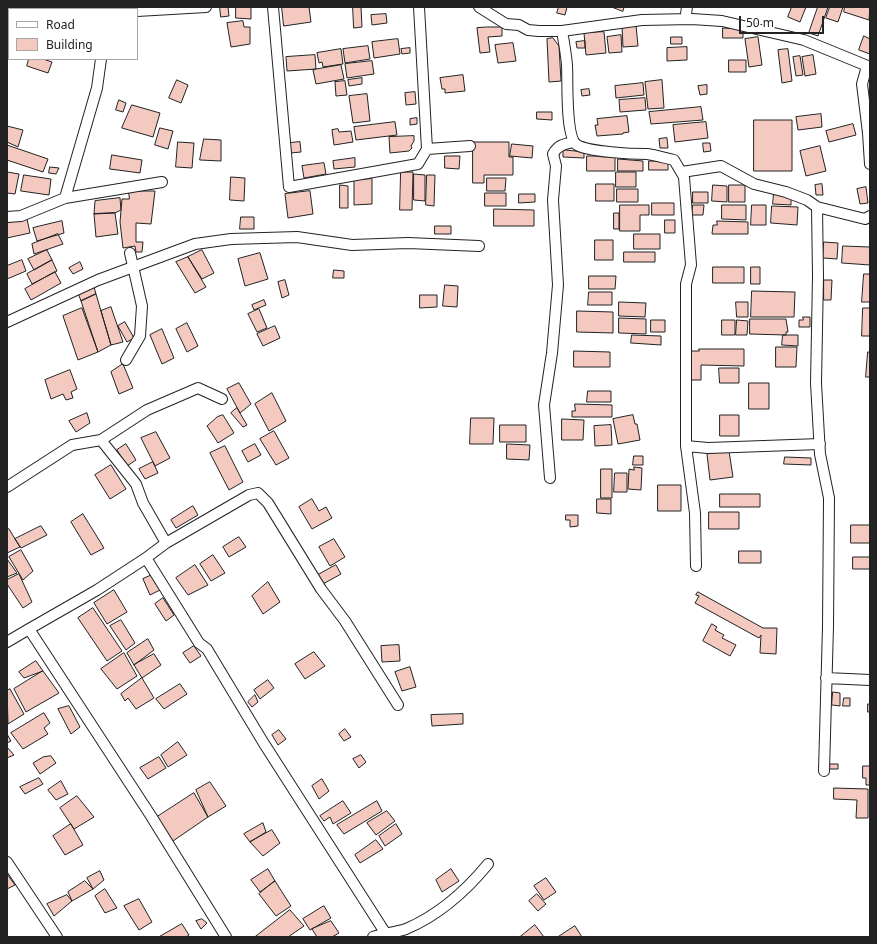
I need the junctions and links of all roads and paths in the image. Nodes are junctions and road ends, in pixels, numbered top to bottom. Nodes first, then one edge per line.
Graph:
1 (206, 7) edge
2 (273, 7) edge
3 (419, 7) edge
4 (479, 7) edge
5 (138, 10) edge
6 (562, 31) junction
7 (101, 60) edge
8 (868, 66) edge
9 (574, 142) junction
10 (470, 146) dead end
11 (427, 150) junction
12 (870, 164) edge
13 (682, 172) junction
14 (162, 182) dead end
15 (65, 198) junction
16 (817, 208) junction
17 (870, 216) edge
18 (7, 217) edge
19 (479, 246) dead end
20 (130, 253) dead end
21 (133, 267) junction
22 (7, 322) edge
23 (126, 360) dead end
24 (222, 399) dead end
25 (101, 440) junction
26 (820, 444) junction
27 (686, 446) junction
28 (550, 478) dead end
29 (7, 486) edge
30 (166, 543) junction
31 (146, 558) junction
32 (696, 566) dead end
33 (28, 629) junction
34 (7, 642) edge
35 (826, 678) junction
36 (870, 680) edge
37 (398, 705) dead end
38 (824, 771) dead end
39 (7, 862) edge
40 (488, 864) dead end
41 (386, 934) junction
42 (57, 937) edge
43 (226, 937) edge
44 (373, 937) edge

1 - 5 street
2 - 11 street
3 - 11 street
4 - 6 street
6 - 8 street
6 - 9 street
7 - 15 street
8 - 12 street
9 - 13 street
9 - 28 street
10 - 11 street
13 - 16 street
13 - 27 street
14 - 15 street
15 - 18 street
16 - 17 street
16 - 26 street
19 - 21 street
20 - 21 street
21 - 22 street
21 - 23 street
24 - 25 street
25 - 29 street
25 - 30 street
26 - 27 street
26 - 35 street
27 - 32 street
30 - 31 street
30 - 37 street
31 - 33 street
31 - 41 street
33 - 34 street
33 - 43 street
35 - 36 street
35 - 38 street
39 - 42 street
40 - 41 street
41 - 44 street

